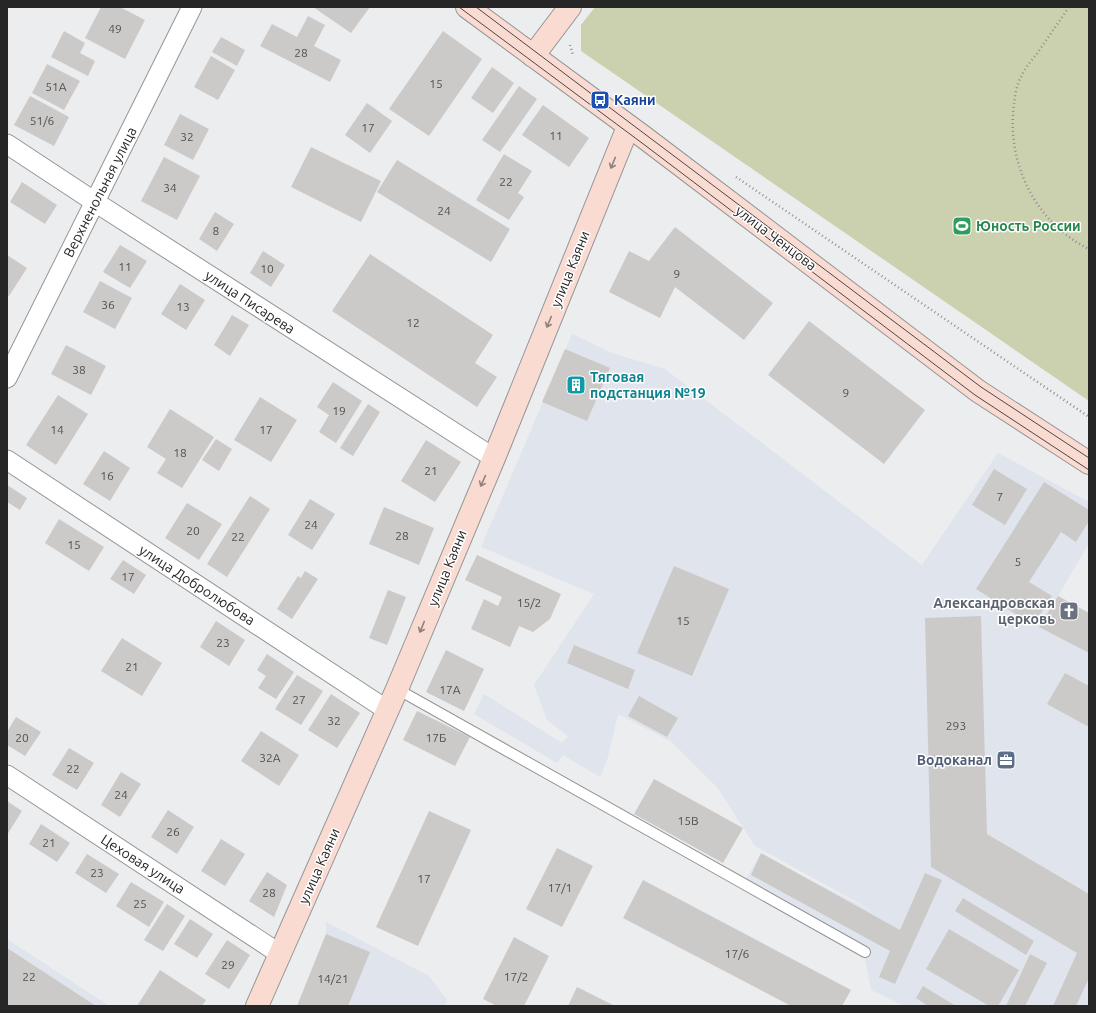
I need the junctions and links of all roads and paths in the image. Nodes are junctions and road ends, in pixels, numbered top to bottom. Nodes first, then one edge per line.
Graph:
1 (192, 7) edge
2 (467, 7) edge
3 (570, 7) edge
4 (1069, 7) edge
5 (569, 42) dead end
6 (533, 56) junction
7 (575, 60) dead end
8 (628, 127) junction
9 (7, 144) edge
10 (733, 174) dead end
11 (95, 202) junction
12 (1089, 249) edge
13 (7, 378) edge
14 (1089, 417) edge
15 (494, 458) junction
16 (7, 460) edge
17 (1089, 463) edge
18 (396, 689) junction
19 (387, 710) junction
20 (7, 774) edge
21 (865, 952) dead end
22 (280, 954) junction
23 (257, 1006) edge

1 - 11 street, Верхненольная улица
2 - 6 street, улица Ченцова
3 - 6 street
4 - 12 path
5 - 7 path
6 - 8 street, улица Ченцова
8 -> 15 street, улица Каяни
8 - 17 street, улица Ченцова
9 - 11 street, улица Писарева
10 - 14 path
11 - 13 street, Верхненольная улица
11 - 15 street, улица Писарева
15 -> 18 street, улица Каяни
16 - 19 street, улица Добролюбова
18 - 19 street, улица Каяни
18 - 21 lane
19 - 22 street, улица Каяни
20 - 22 street, Цеховая улица
22 - 23 street, улица Каяни

